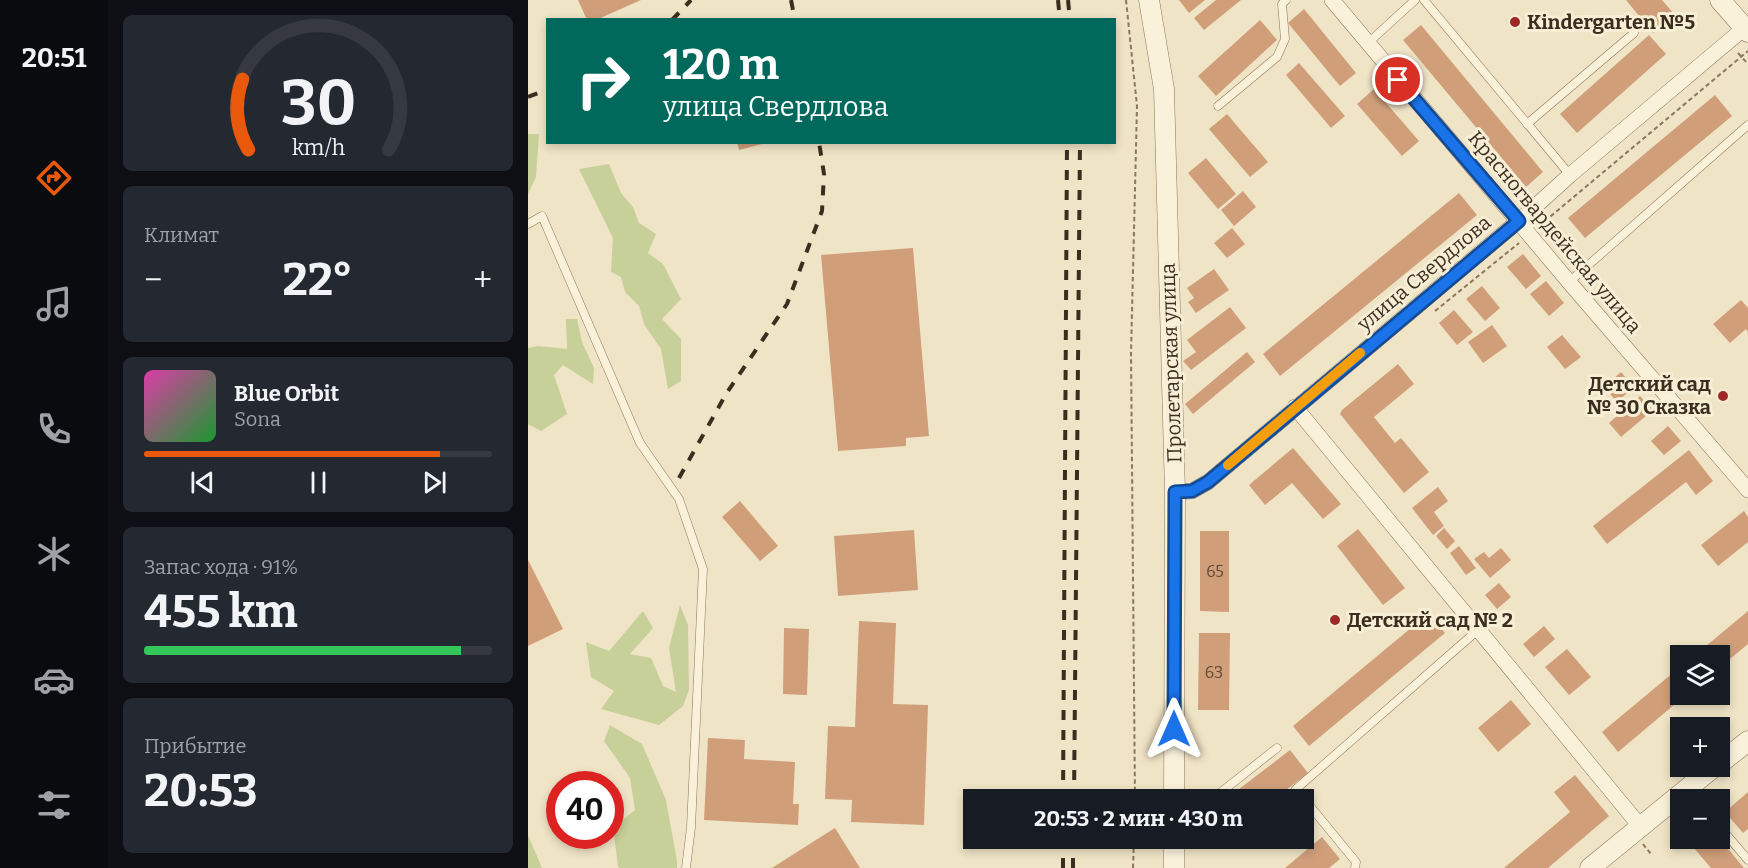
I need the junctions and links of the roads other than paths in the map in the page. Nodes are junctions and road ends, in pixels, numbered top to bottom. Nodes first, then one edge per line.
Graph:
1 (1149, 0) edge
2 (1286, 0) edge
3 (1332, 0) edge
4 (1415, 0) edge
5 (1424, 0) edge
6 (1720, 0) edge
7 (1747, 28) edge
8 (1634, 33) dead end
9 (1367, 43) junction
10 (1218, 106) dead end
11 (1527, 123) junction
12 (1748, 125) edge
13 (1570, 175) junction
14 (1519, 221) junction
15 (528, 224) edge
16 (1569, 282) junction
17 (1295, 407) junction
18 (1748, 490) edge
19 (1175, 492) junction
20 (1478, 630) junction
21 (1748, 741) edge
22 (1277, 748) dead end
23 (1730, 755) edge
24 (1704, 777) edge
25 (1174, 789) edge
26 (1225, 789) edge
27 (1640, 826) junction
28 (1730, 839) edge
29 (1174, 849) edge
30 (1748, 860) edge
31 (686, 868) edge
32 (1174, 868) edge
33 (1355, 868) edge
34 (1590, 868) edge

1 - 19 street, Пролетарская улица
2 - 10 lane
3 - 9 street, Красногвардейская улица
4 - 9 lane
5 - 11 lane
6 - 7 street
7 - 13 street, улица Свердлова
8 - 11 lane
9 - 14 street, Красногвардейская улица
11 - 13 lane
12 - 16 lane
13 - 14 street, улица Свердлова
14 - 16 street, Красногвардейская улица
14 - 17 street, улица Свердлова
15 - 31 lane
16 - 18 street, Красногвардейская улица
17 - 19 street, улица Свердлова
17 - 20 street
19 - 25 street, Пролетарская улица
20 - 27 street
20 - 33 lane
21 - 23 street
22 - 26 lane
24 - 27 street
27 - 34 street
28 - 30 lane
29 - 32 street

